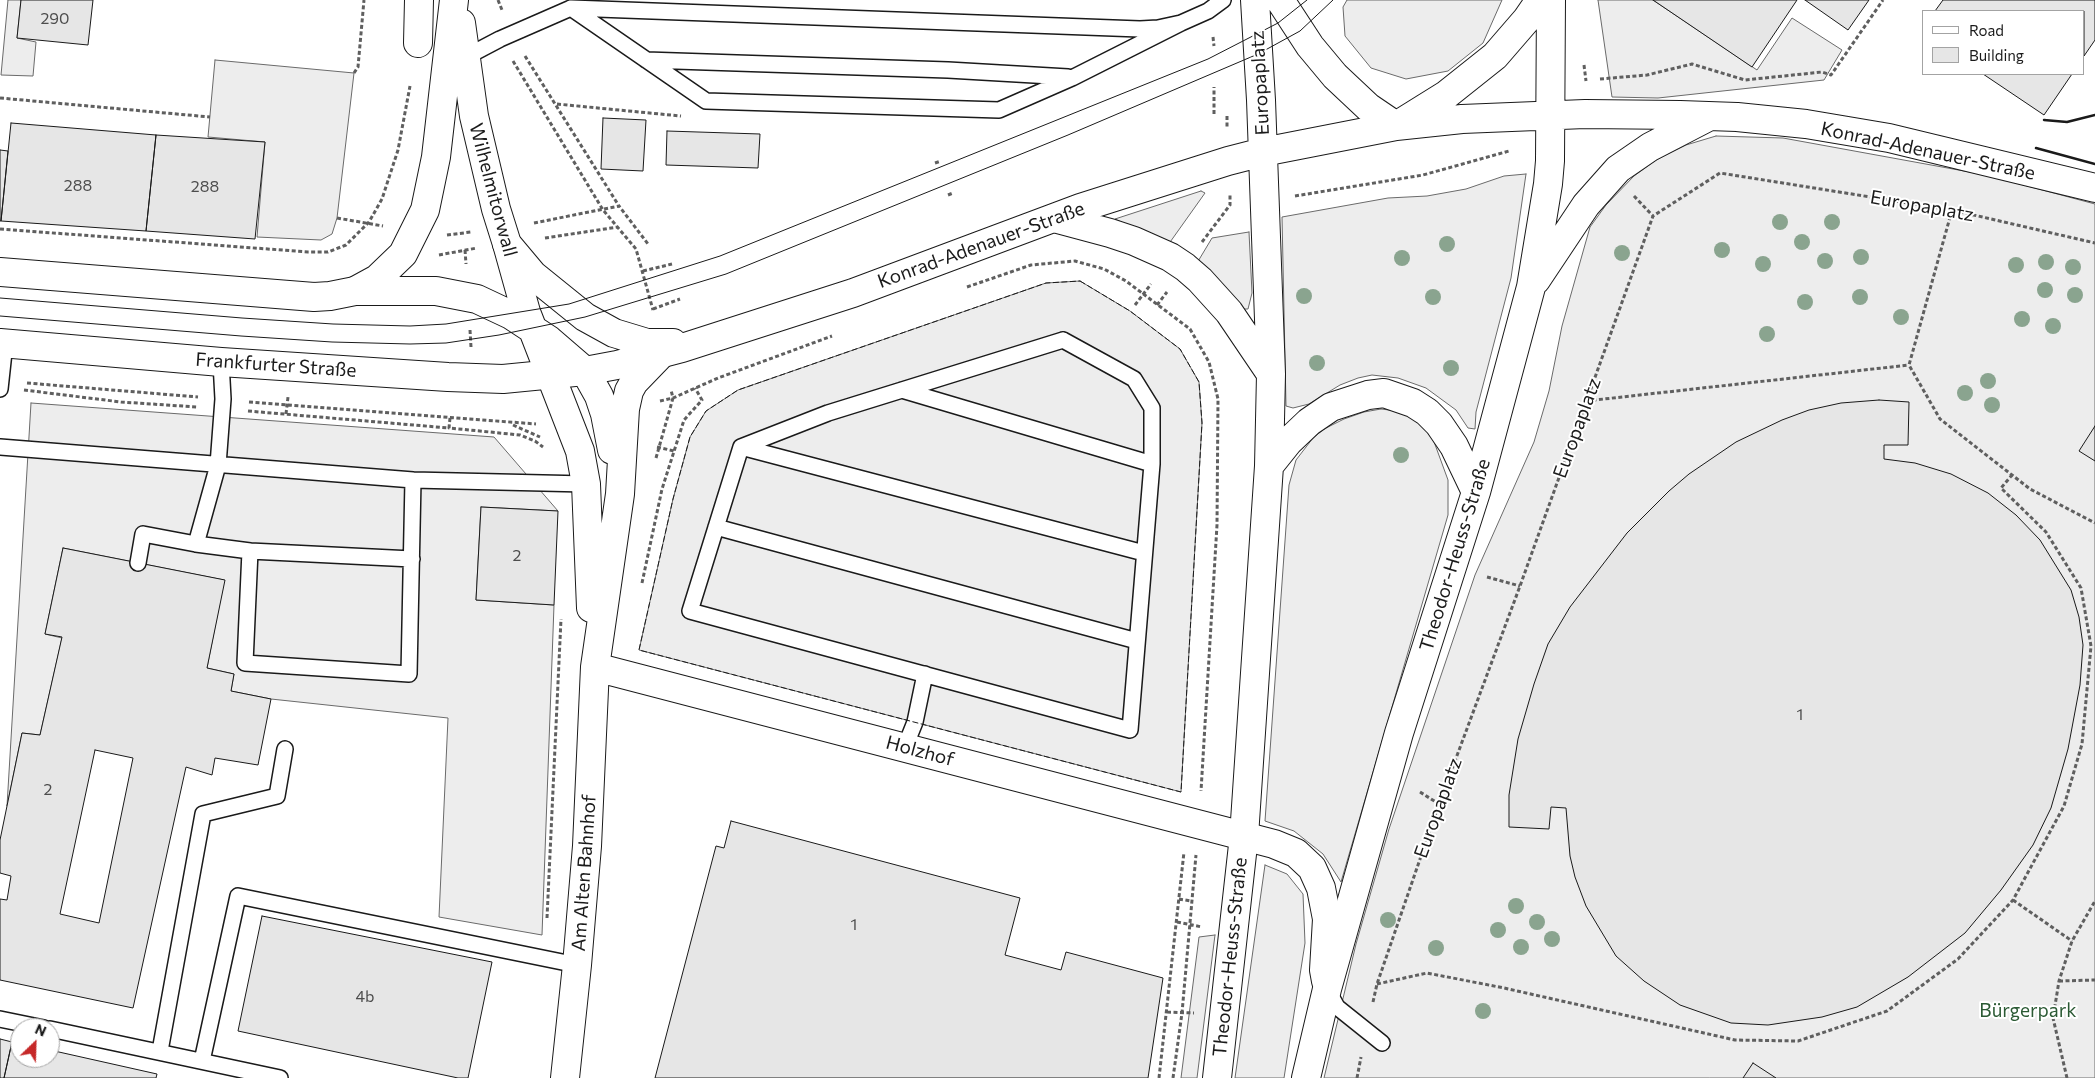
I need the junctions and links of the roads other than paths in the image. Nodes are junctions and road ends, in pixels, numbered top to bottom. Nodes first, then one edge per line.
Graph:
1 (419, 0) edge
2 (454, 0) edge
3 (458, 0) edge
4 (1223, 0) edge
5 (1255, 0) edge
6 (1280, 0) edge
7 (1540, 0) edge
8 (1551, 0) edge
9 (571, 8) junction
10 (1181, 22) junction
11 (418, 43) joint
12 (453, 59) junction
13 (646, 60) junction
14 (1072, 78) junction
15 (1550, 115) junction
16 (1711, 116) junction
17 (1396, 126) junction
18 (1263, 152) junction
19 (2095, 188) edge
20 (1054, 218) junction
21 (507, 244) junction
22 (0, 272) edge
23 (1531, 287) junction
24 (354, 291) junction
25 (533, 329) junction
26 (699, 342) junction
27 (2, 343) edge
28 (662, 353) junction
29 (221, 362) junction
30 (585, 371) junction
31 (1272, 374) junction
32 (551, 375) junction
33 (0, 386) edge
34 (902, 390) junction
35 (0, 447) edge
36 (741, 447) junction
37 (1152, 464) junction
38 (218, 465) junction
39 (1269, 466) junction
40 (413, 480) junction
41 (586, 484) junction
42 (1476, 492) junction
43 (620, 494) junction
44 (716, 527) junction
45 (196, 544) junction
46 (250, 550) junction
47 (1144, 553) junction
48 (412, 559) junction
49 (138, 562) dead end
50 (1137, 640) junction
51 (595, 667) junction
52 (925, 674) junction
53 (905, 747) junction
54 (285, 750) dead end
55 (1244, 836) junction
56 (578, 965) junction
57 (1327, 989) junction
58 (60, 1031) edge
59 (1382, 1044) dead end
60 (160, 1051) junction
61 (202, 1061) junction
62 (280, 1078) edge
63 (565, 1078) edge
64 (1217, 1078) edge
65 (1306, 1078) edge

1 - 11 main road
2 - 12 main road, Wilhelmitorwall
3 - 12 main road, Wilhelmitorwall
4 - 10 lane
5 - 18 main road, Europaplatz
6 - 17 main road
7 - 17 main road
8 - 15 main road
9 - 10 lane
9 - 12 lane
9 - 13 lane
10 - 14 lane
11 - 12 lane
12 - 21 main road, Wilhelmitorwall
12 - 24 main road, Wilhelmitorwall
13 - 14 lane
13 - 14 lane
15 - 16 main road, Konrad-Adenauer-Straße
15 - 17 main road, Europaplatz
15 - 23 main road, Theodor-Heuss-Straße
16 - 19 main road, Konrad-Adenauer-Straße
16 - 23 main road
17 - 18 main road, Europaplatz
18 - 20 main road, Konrad-Adenauer-Straße
18 - 31 main road, Theodor-Heuss-Straße
20 - 26 main road, Konrad-Adenauer-Straße
20 - 31 main road
21 - 25 main road, Wilhelmitorwall
21 - 26 main road, Konrad-Adenauer-Straße
22 - 24 main road
23 - 42 main road, Theodor-Heuss-Straße
24 - 25 main road
25 - 30 main road
25 - 32 main road, Wilhelmitorwall
26 - 28 main road, Konrad-Adenauer-Straße
27 - 29 main road, Frankfurter Straße
27 - 33 lane
28 - 30 main road, Konrad-Adenauer-Straße
28 - 43 main road, Am Alten Bahnhof
29 - 32 main road, Frankfurter Straße
29 - 38 lane
30 - 32 main road, Konrad-Adenauer-Straße
30 - 43 main road, Am Alten Bahnhof
31 - 39 main road, Theodor-Heuss-Straße
32 - 41 main road, Am Alten Bahnhof
34 - 36 lane
34 - 37 lane
34 - 37 lane
35 - 38 lane
36 - 44 lane
36 - 47 lane
37 - 47 lane
38 - 40 lane
38 - 45 lane
39 - 42 main road
39 - 55 main road, Theodor-Heuss-Straße
40 - 41 lane
40 - 48 lane
41 - 51 main road, Am Alten Bahnhof
42 - 57 main road, Theodor-Heuss-Straße
43 - 51 main road, Am Alten Bahnhof
44 - 50 lane
44 - 52 lane
45 - 46 lane
45 - 49 lane
46 - 48 lane
46 - 48 lane
47 - 50 lane
50 - 52 lane
51 - 53 main road, Holzhof
51 - 56 main road, Am Alten Bahnhof
52 - 53 lane
53 - 55 main road, Holzhof
54 - 60 lane
55 - 57 main road, Theodor-Heuss-Straße
55 - 64 main road, Theodor-Heuss-Straße
56 - 61 lane
56 - 63 main road, Am Alten Bahnhof
57 - 59 lane
57 - 65 main road, Theodor-Heuss-Straße
58 - 60 lane
60 - 61 lane
61 - 62 lane

